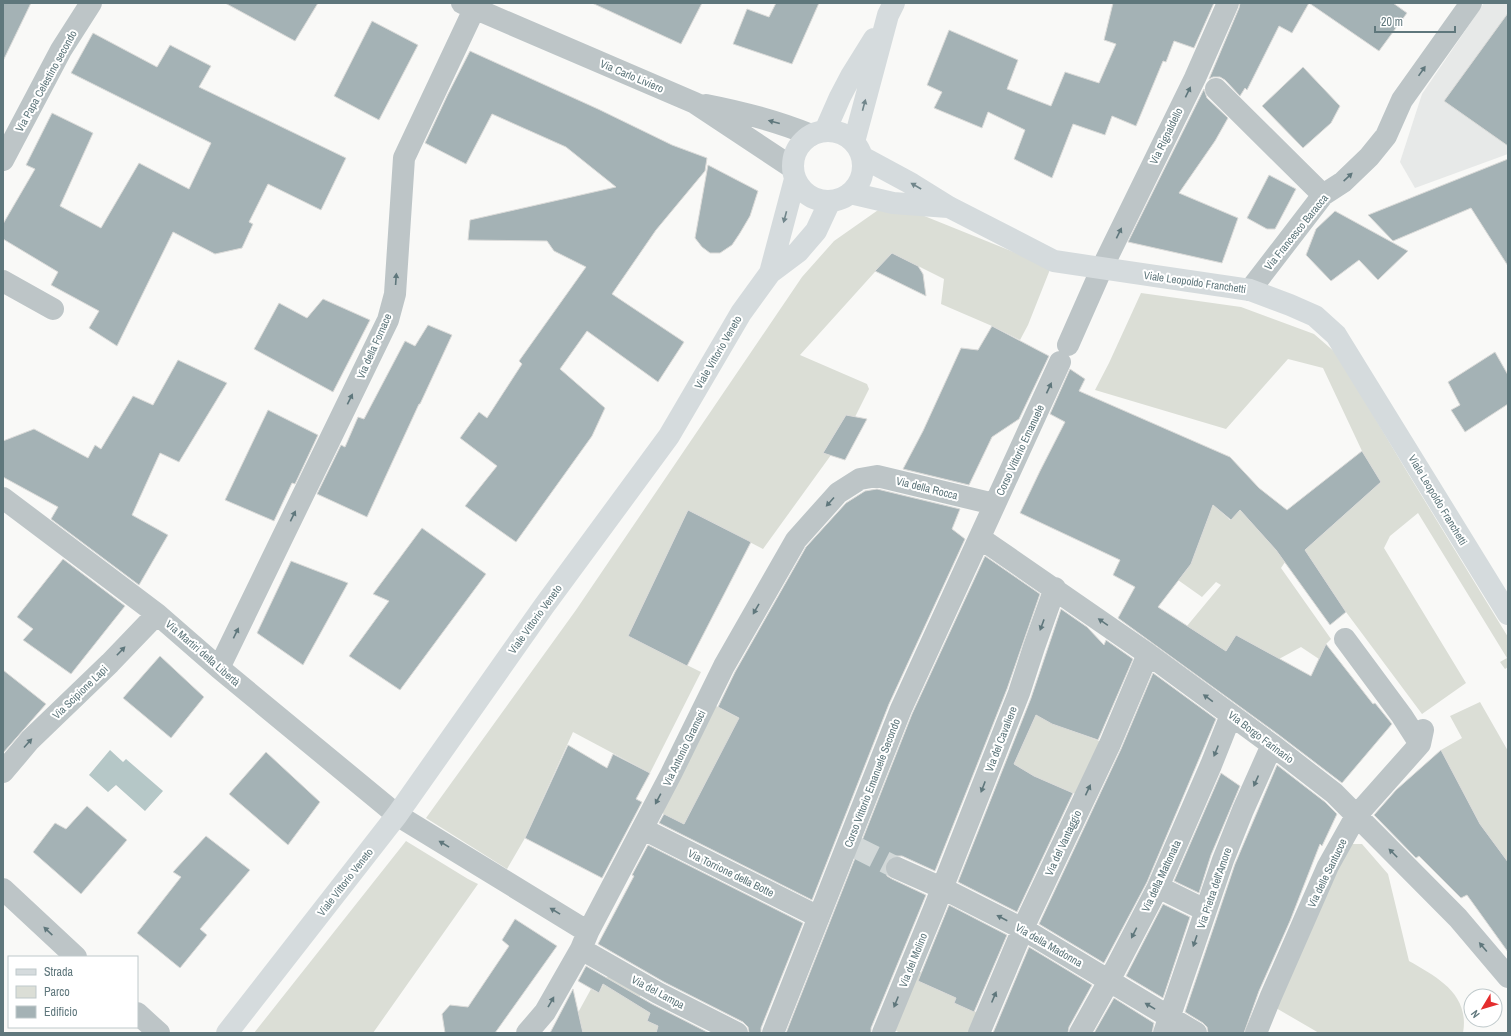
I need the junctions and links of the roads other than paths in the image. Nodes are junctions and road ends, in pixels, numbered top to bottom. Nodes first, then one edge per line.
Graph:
1 (91, 3) edge
2 (1228, 3) edge
3 (1471, 3) edge
4 (471, 5) edge
5 (891, 9) edge
6 (1216, 89) dead end
7 (695, 103) junction
8 (818, 133) junction
9 (858, 150) junction
10 (3, 160) edge
11 (794, 173) junction
12 (1323, 195) junction
13 (840, 197) junction
14 (949, 207) junction
15 (1102, 268) junction
16 (770, 273) junction
17 (3, 281) edge
18 (1250, 290) junction
19 (53, 309) dead end
20 (860, 479) joint
21 (3, 498) edge
22 (994, 504) junction
23 (980, 538) junction
24 (1055, 588) junction
25 (157, 614) junction
26 (1508, 614) edge
27 (1345, 639) dead end
28 (1148, 654) junction
29 (219, 668) junction
30 (1231, 715) junction
31 (1272, 745) junction
32 (3, 772) edge
33 (397, 815) junction
34 (1356, 816) junction
35 (643, 829) junction
36 (897, 868) tunnel mouth
37 (1158, 887) junction
38 (942, 888) junction
39 (3, 889) edge
40 (1205, 910) junction
41 (820, 917) junction
42 (1023, 929) junction
43 (585, 940) junction
44 (75, 956) edge
45 (1508, 977) edge
46 (1109, 981) junction
47 (138, 1014) edge
48 (1167, 1025) edge
49 (158, 1033) edge
50 (227, 1033) edge
51 (527, 1033) edge
52 (736, 1033) edge
53 (773, 1033) edge
54 (883, 1033) edge
55 (979, 1033) edge
56 (1080, 1033) edge
57 (1196, 1033) edge
58 (1256, 1033) edge

1 - 10 street, Via Papa Celestino secondo
15 -> 2 street, Via Rignaldello
12 -> 3 street, Via Francesco Baracca
4 - 7 street, Via Carlo Liviero
29 -> 4 street, Via della Fornace
5 - 8 main road
9 -> 5 main road
6 - 12 street
8 -> 7 street
7 - 11 street, Via Carlo Liviero
8 - 9 main road
8 - 11 main road
9 - 13 main road
14 -> 9 main road, Viale Leopoldo Franchetti
11 - 13 main road
11 -> 16 main road, Viale Vittorio Veneto
12 - 18 street, Via Francesco Baracca
13 - 14 main road
13 - 16 main road
14 - 15 main road, Viale Leopoldo Franchetti
15 - 18 main road, Viale Leopoldo Franchetti
22 -> 15 street, Corso Vittorio Emanuele
16 - 33 main road, Viale Vittorio Veneto
17 - 19 street
18 - 26 main road, Viale Leopoldo Franchetti
20 - 22 street, Via della Rocca
20 -> 35 street, Via Antonio Gramsci
21 - 25 street, Via Martiri della Libertà
22 - 23 street, Corso Vittorio Emanuele
23 - 24 street, Via Borgo Farinario
23 - 41 street, Corso Vittorio Emanuele Secondo
28 -> 24 street, Via Borgo Farinario
24 -> 38 street, Via del Cavaliere
25 - 29 street, Via Martiri della Libertà
32 -> 25 street, Via Scipione Lapi
27 - 34 street, Via delle Santucce
30 -> 28 street, Via Borgo Farinario
42 -> 28 street, Via del Vantaggio
29 - 33 street, Via Martiri della Libertà
30 - 31 street, Via Borgo Farinario
30 -> 37 street, Via della Mattonata
31 - 34 street, Via Borgo Farinario
31 -> 40 street, Via Pietra dell'Amore
43 -> 33 street, Via Martiri della Libertà
33 - 50 main road, Viale Vittorio Veneto
45 -> 34 street, Via Borgo Farinario
34 - 58 street, Via delle Santucce
35 - 41 street, Via Torrione della Botte
35 - 43 street, Via Antonio Gramsci
36 - 38 street, Via della Madonna
37 - 40 street
37 -> 46 street, Via della Mattonata
42 -> 38 street, Via della Madonna
38 -> 54 street, Via del Molino
44 -> 39 street
40 -> 48 street, Via Pietra dell'Amore
41 - 53 street, Corso Vittorio Emanuele Secondo
42 - 46 street, Via della Madonna
55 -> 42 street, Via del Vantaggio
51 -> 43 street, Via Antonio Gramsci
43 - 52 street, Via del Lampa
48 -> 46 street, Via della Madonna
46 - 56 street, Via della Mattonata
47 - 49 street
48 - 57 street, Via della Madonna

